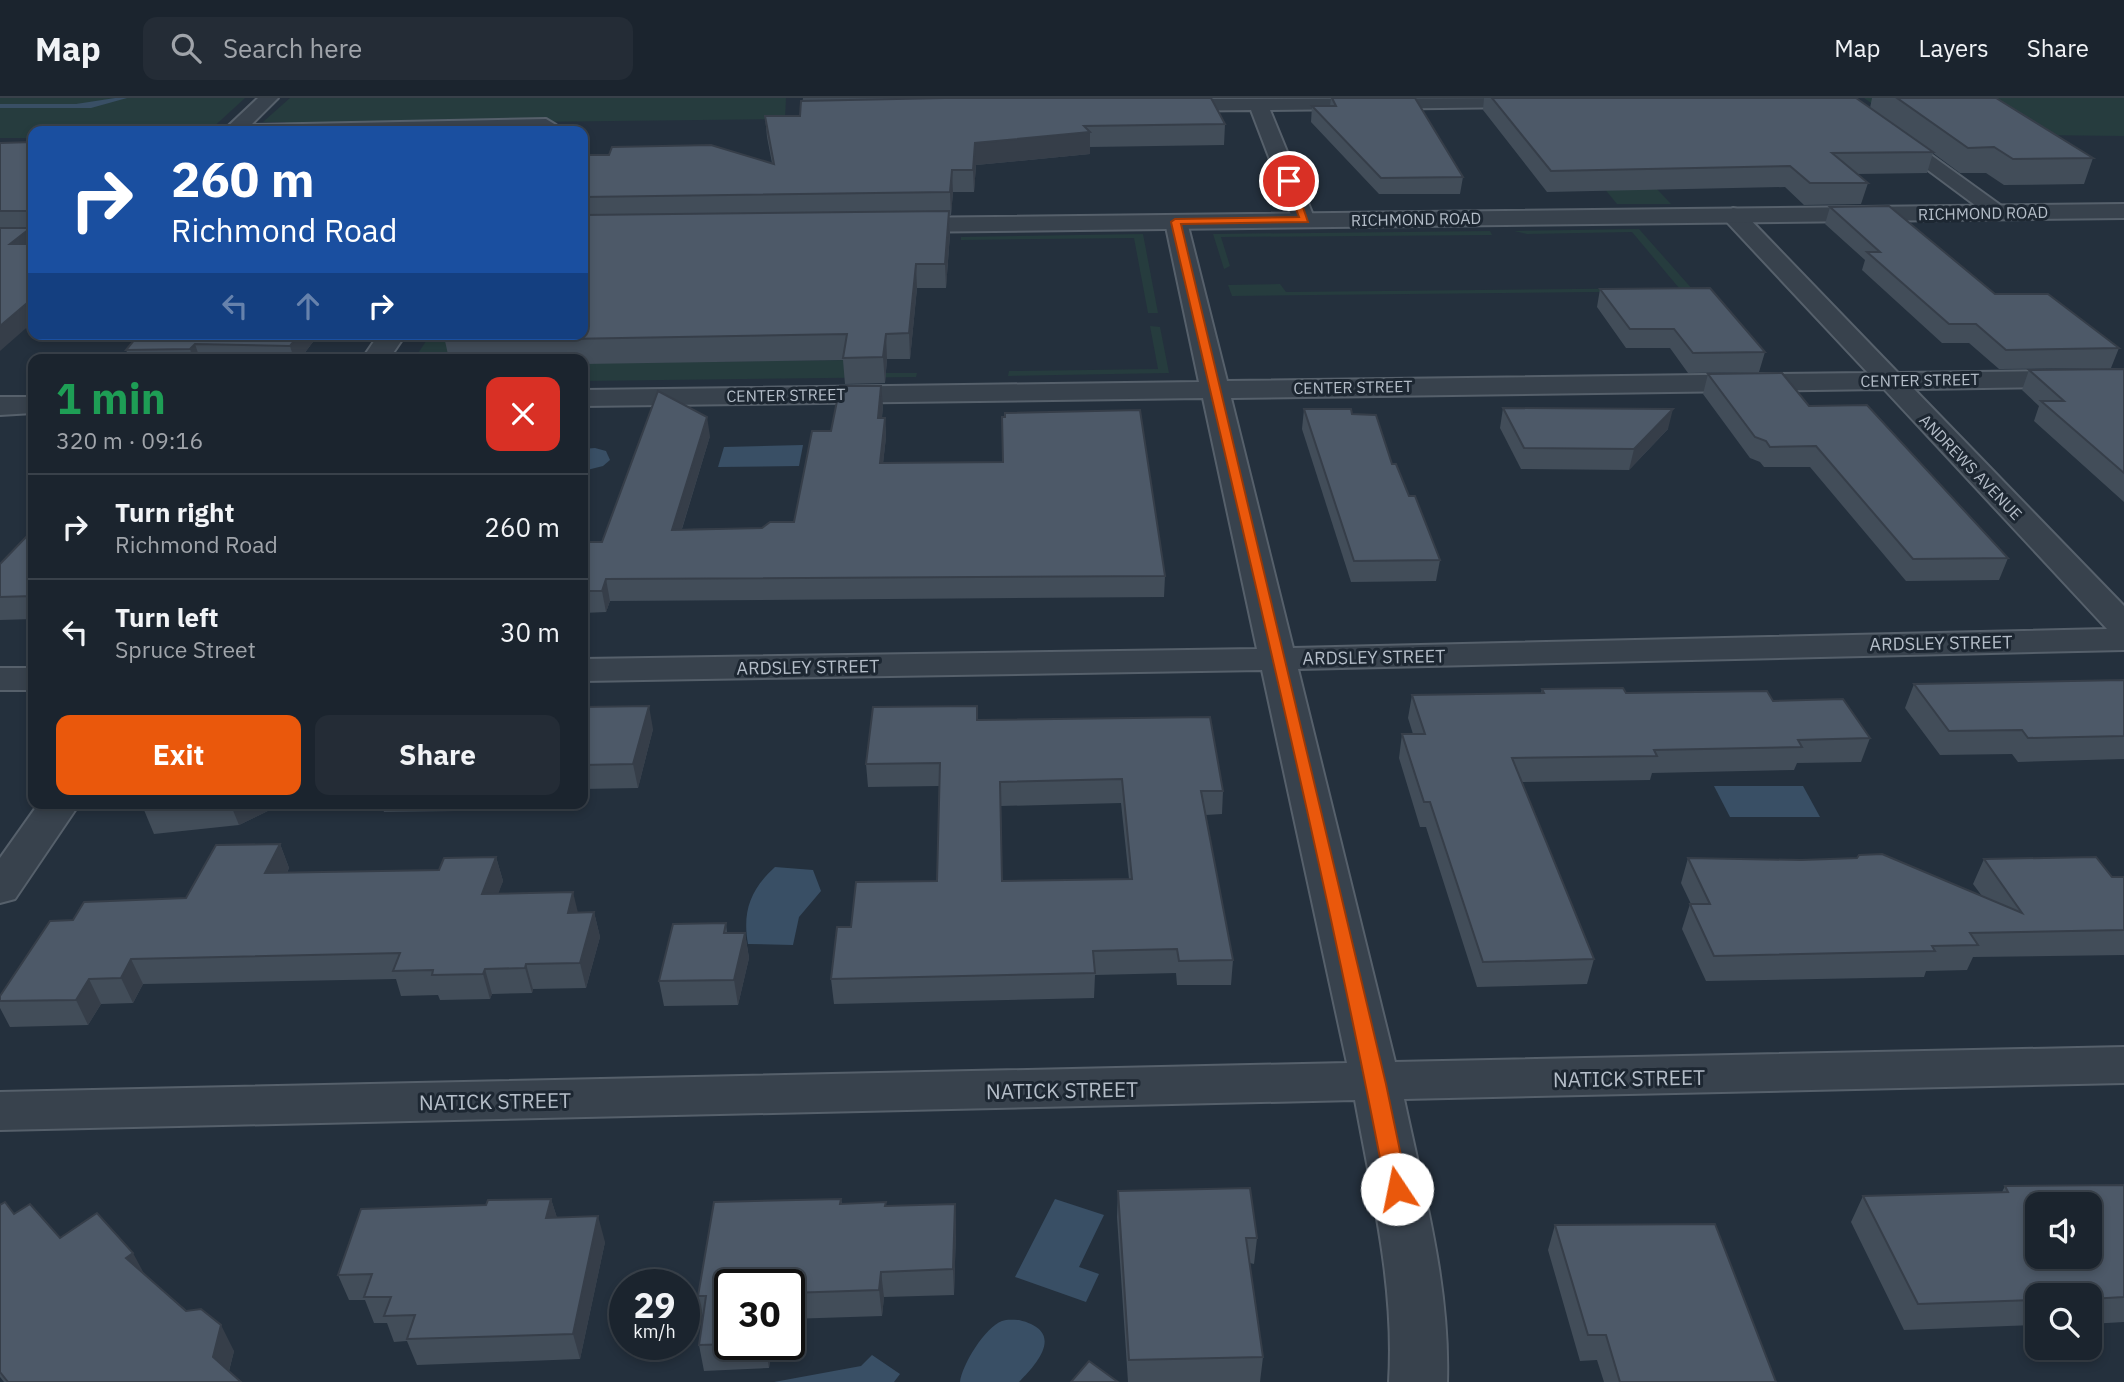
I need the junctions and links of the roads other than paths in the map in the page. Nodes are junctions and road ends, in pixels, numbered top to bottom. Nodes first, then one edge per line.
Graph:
1 (269, 98) edge
2 (1814, 98) edge
3 (1840, 98) edge
4 (1562, 101) edge
5 (1258, 103) junction
6 (1146, 106) edge
7 (546, 125) dead end
8 (238, 126) edge
9 (494, 126) edge
10 (2124, 211) edge
11 (1999, 212) junction
12 (1733, 215) junction
13 (1304, 220) junction
14 (1175, 222) junction
15 (875, 225) edge
16 (2124, 378) edge
17 (1888, 380) junction
18 (1216, 389) junction
19 (588, 398) edge
20 (28, 405) edge
21 (0, 406) edge
22 (2124, 626) edge
23 (2124, 639) edge
24 (1279, 659) junction
25 (588, 670) edge
26 (0, 679) edge
27 (28, 679) edge
28 (56, 809) edge
29 (0, 889) edge
30 (2124, 1065) edge
31 (1376, 1084) junction
32 (0, 1111) edge
33 (1419, 1382) edge

1 - 8 street
2 - 3 street
3 - 11 street
4 - 5 street
5 - 6 street
5 - 13 street
7 - 9 street
10 - 11 street, RICHMOND ROAD
11 - 12 street, RICHMOND ROAD
12 - 13 street, RICHMOND ROAD
12 - 17 street, ANDREWS AVENUE
13 - 14 street, RICHMOND ROAD
14 - 15 street, RICHMOND ROAD
14 - 18 street
16 - 17 street, CENTER STREET
17 - 18 street, CENTER STREET
17 - 22 street, ANDREWS AVENUE
18 - 19 street, CENTER STREET
18 - 24 street
20 - 21 street
23 - 24 street, ARDSLEY STREET
24 - 25 street, ARDSLEY STREET
24 - 31 street
26 - 27 street
28 - 29 street
30 - 31 street, NATICK STREET
31 - 32 street, NATICK STREET
31 - 33 street

